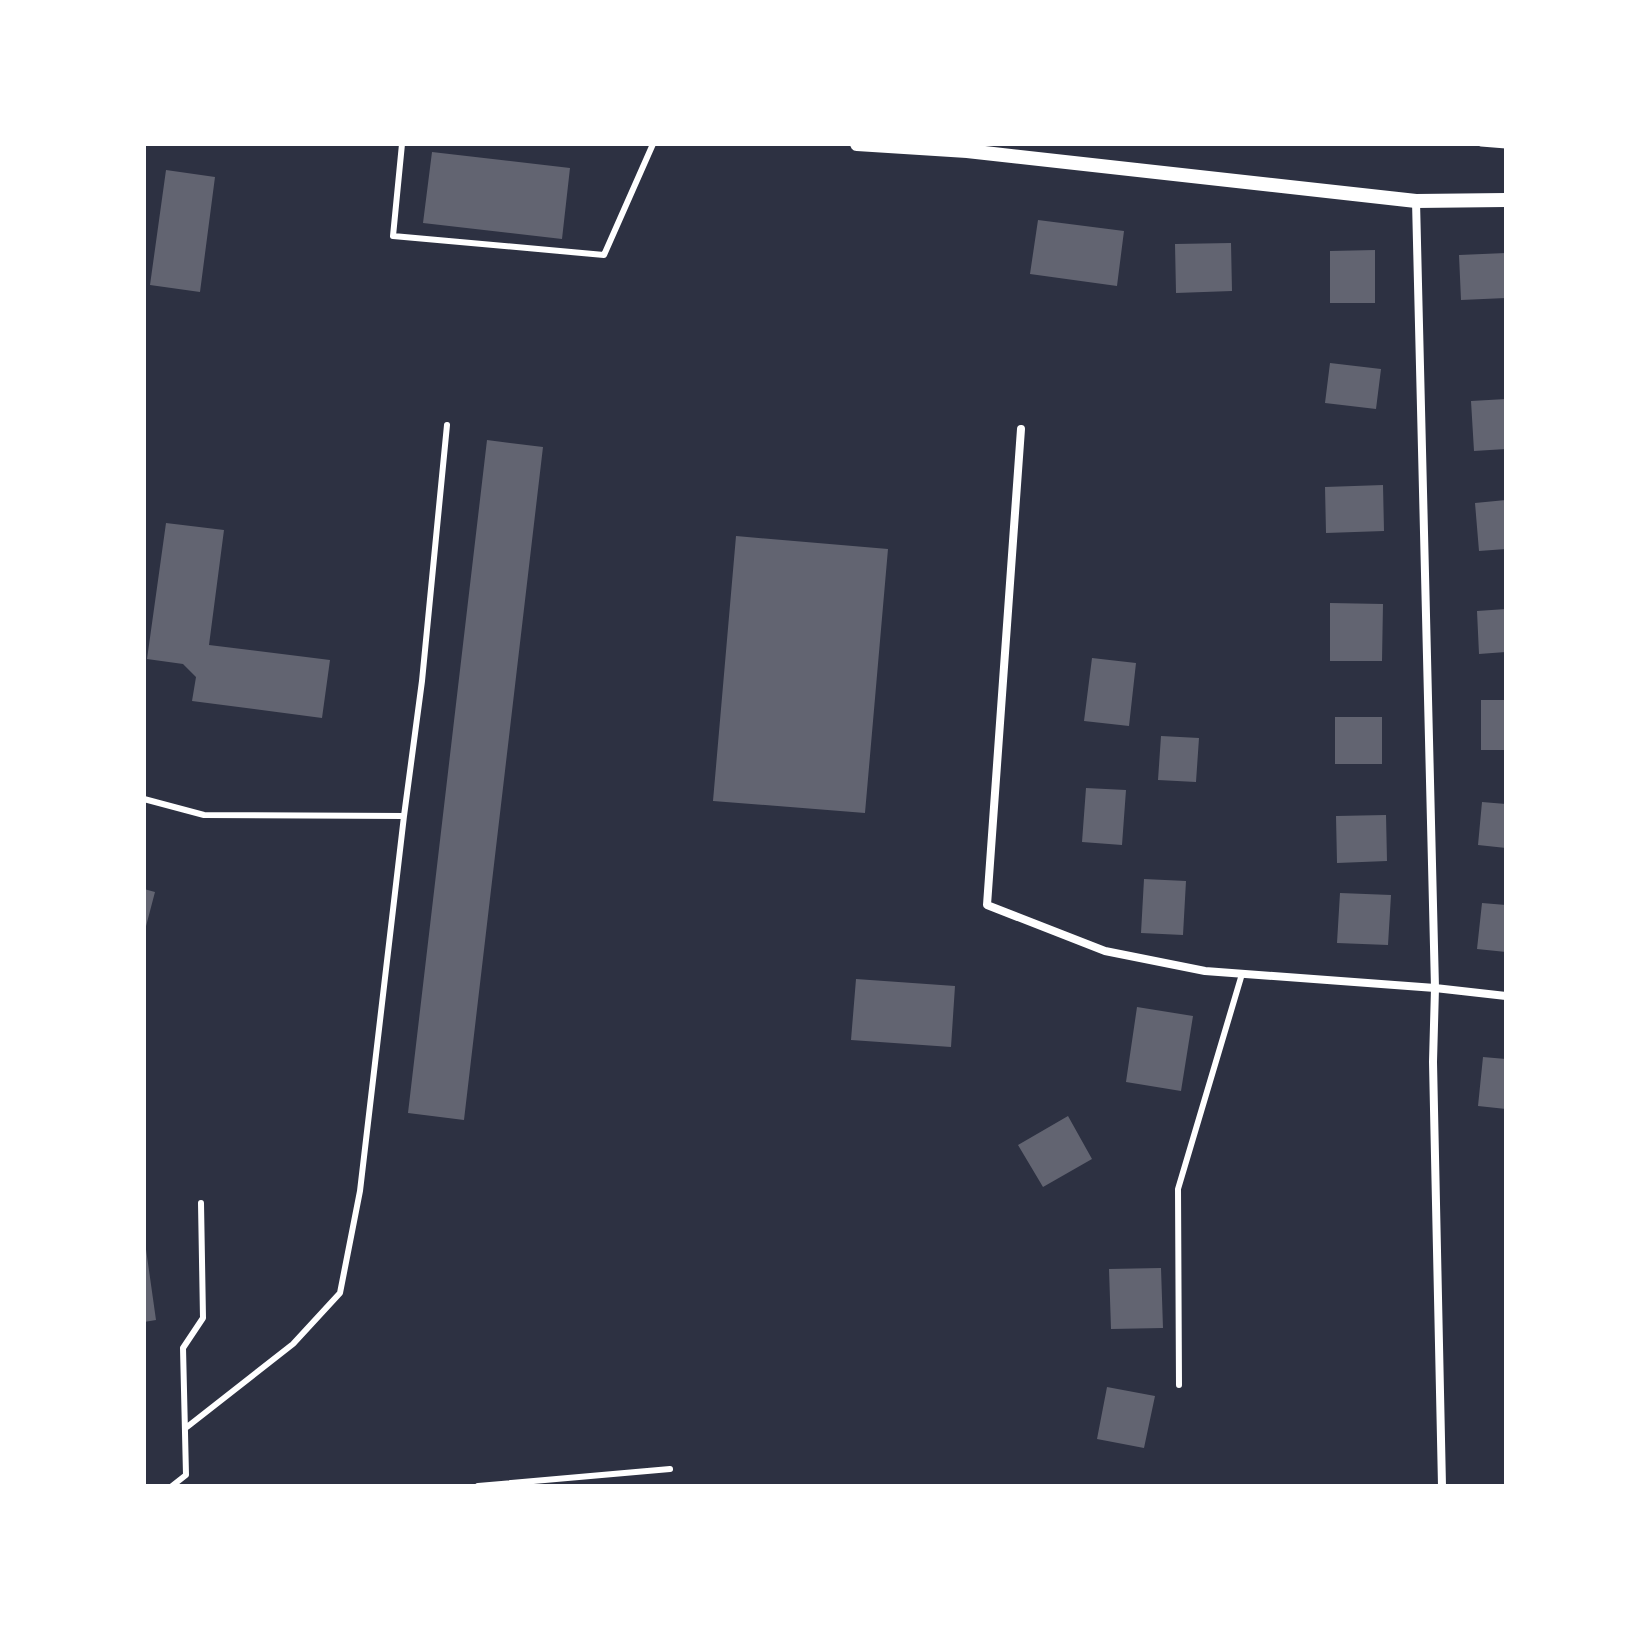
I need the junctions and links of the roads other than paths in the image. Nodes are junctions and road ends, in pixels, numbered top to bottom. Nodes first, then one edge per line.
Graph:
1 (402, 144) edge
2 (653, 144) edge
3 (857, 144) edge
4 (967, 148) edge
5 (1506, 200) edge
6 (1416, 201) junction
7 (447, 425) dead end
8 (1021, 429) dead end
9 (144, 799) edge
10 (404, 816) junction
11 (1242, 974) junction
12 (1435, 988) junction
13 (1506, 996) edge
14 (201, 1203) dead end
15 (1179, 1385) dead end
16 (187, 1427) junction
17 (670, 1469) dead end
18 (172, 1486) edge
19 (478, 1486) edge
20 (1442, 1486) edge

1 - 2 lane
3 - 4 street
4 - 6 street
5 - 6 street
6 - 12 street
7 - 10 lane
8 - 11 street
9 - 10 lane
10 - 16 lane
11 - 12 street
11 - 15 lane
12 - 13 street
12 - 20 street
14 - 16 lane
16 - 18 lane
17 - 19 lane

